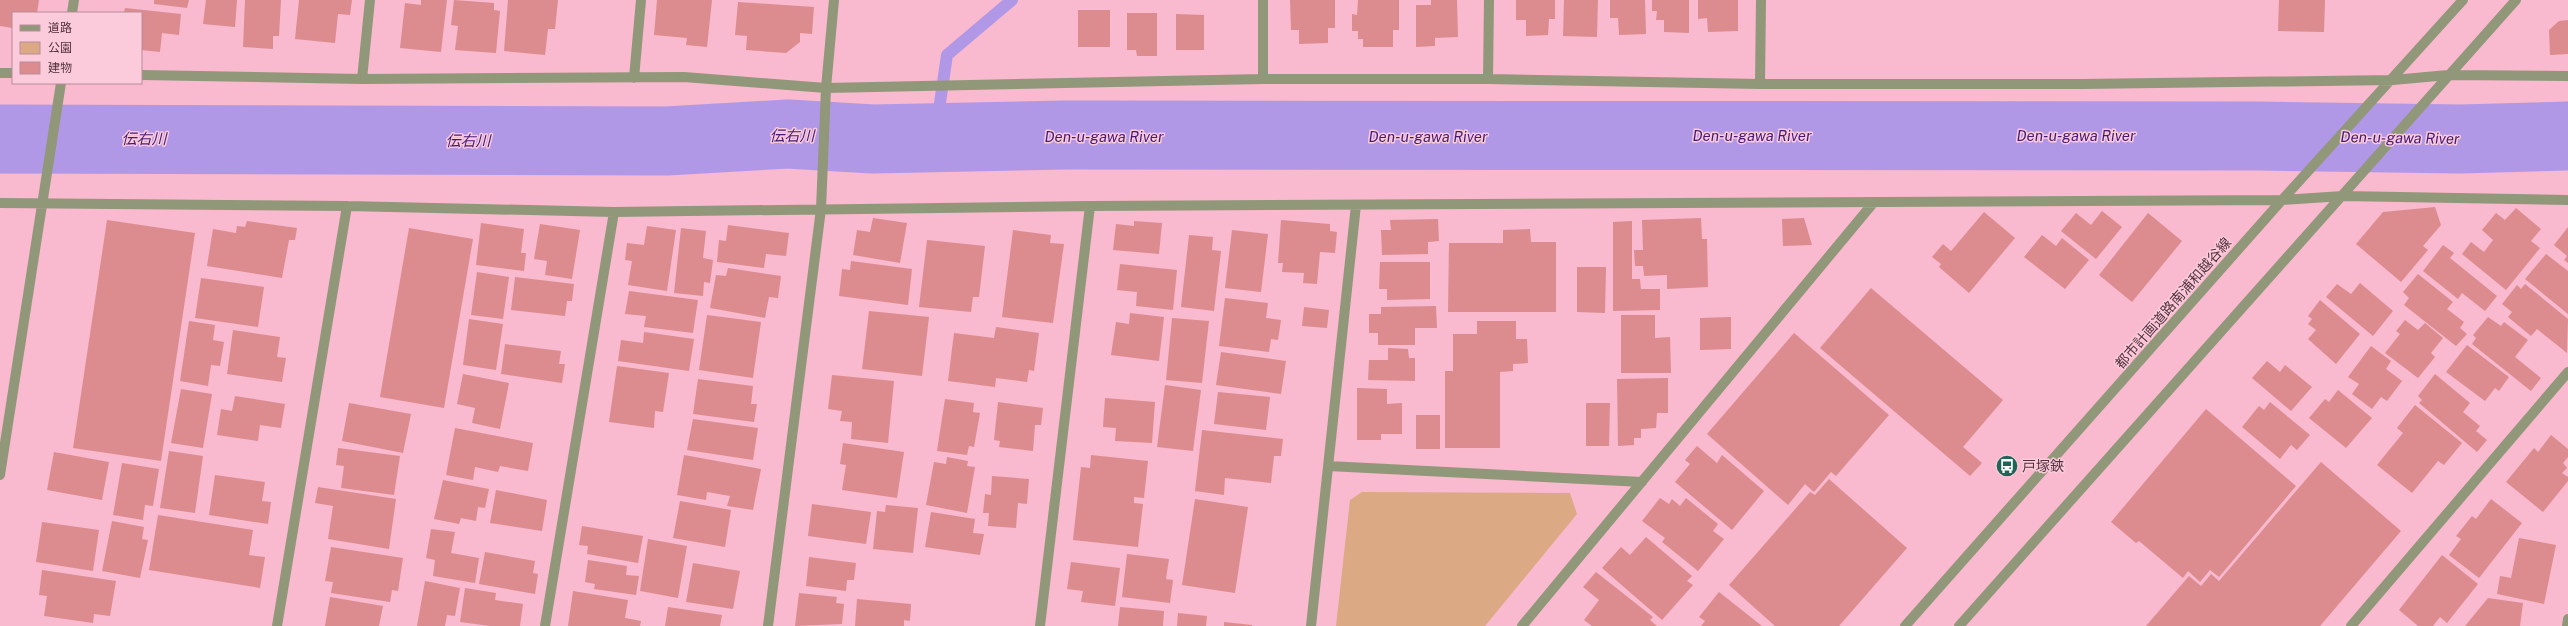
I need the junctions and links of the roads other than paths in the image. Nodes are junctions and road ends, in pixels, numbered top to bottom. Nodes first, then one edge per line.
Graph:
1 (74, 0) edge
2 (370, 0) edge
3 (641, 0) edge
4 (834, 0) edge
5 (1263, 0) edge
6 (1489, 0) edge
7 (1761, 0) edge
8 (2463, 0) edge
9 (2516, 0) edge
10 (72, 12) edge
11 (0, 72) edge
12 (12, 73) edge
13 (142, 75) edge
14 (2448, 75) junction
15 (2568, 76) edge
16 (634, 78) junction
17 (362, 79) junction
18 (1263, 79) junction
19 (1488, 79) junction
20 (2393, 80) junction
21 (61, 84) edge
22 (1760, 84) junction
23 (826, 88) junction
24 (2343, 196) junction
25 (2282, 200) junction
26 (2568, 200) edge
27 (1874, 202) junction
28 (0, 203) edge
29 (44, 204) junction
30 (1356, 205) junction
31 (347, 206) junction
32 (1090, 206) junction
33 (821, 209) junction
34 (614, 212) junction
35 (2568, 372) edge
36 (1328, 466) junction
37 (0, 475) edge
38 (1642, 482) junction
39 (2568, 619) edge
40 (277, 626) edge
41 (545, 626) edge
42 (768, 626) edge
43 (1040, 626) edge
44 (1311, 626) edge
45 (1522, 626) edge
46 (1905, 626) edge
47 (1959, 626) edge
48 (2351, 626) edge
49 (2567, 626) edge

1 - 10 street
2 - 17 street
3 - 16 street
4 - 23 street
5 - 18 street
6 - 19 street
7 - 22 street
8 - 20 street, 都市計画道路南浦和越谷線
9 - 14 street
11 - 12 street
13 - 17 street
14 - 15 street
14 - 20 street
14 - 24 street
16 - 17 street
16 - 23 street
18 - 19 street
18 - 23 street
19 - 22 street
20 - 22 street
20 - 25 street, 都市計画道路南浦和越谷線
21 - 29 street
23 - 33 street
24 - 25 street
24 - 26 street
24 - 47 street
25 - 27 street
25 - 46 street, 都市計画道路南浦和越谷線
27 - 30 street
27 - 38 street
28 - 29 street
29 - 31 street
29 - 37 street
30 - 32 street
30 - 36 street
31 - 34 street
31 - 40 street
32 - 33 street
32 - 43 street
33 - 34 street
33 - 42 street
34 - 41 street
35 - 48 street
36 - 38 street
36 - 44 street
38 - 45 street
39 - 49 street

